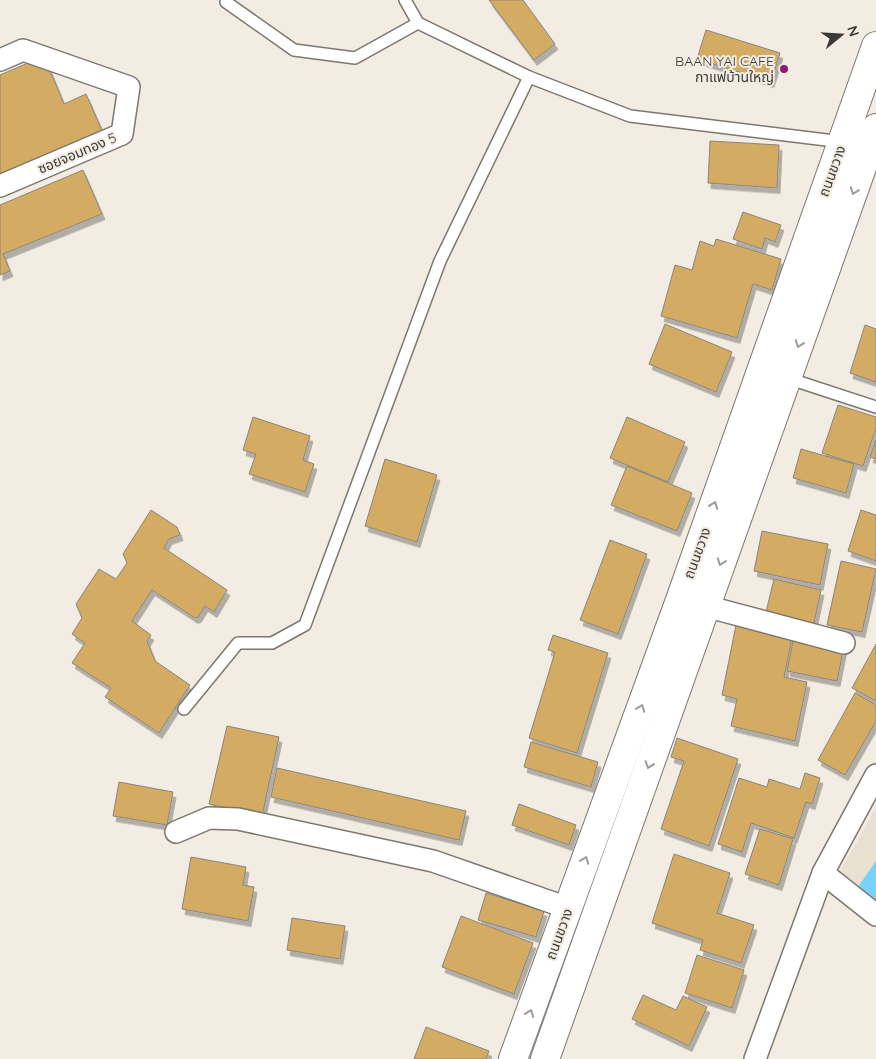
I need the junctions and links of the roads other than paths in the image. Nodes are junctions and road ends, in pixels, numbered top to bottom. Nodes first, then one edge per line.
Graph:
1 (405, 0) edge
2 (226, 2) dead end
3 (418, 23) junction
4 (876, 46) edge
5 (0, 60) edge
6 (529, 77) junction
7 (866, 143) edge
8 (0, 186) edge
9 (787, 378) junction
10 (876, 407) edge
11 (705, 606) junction
12 (844, 643) dead end
13 (184, 709) dead end
14 (876, 775) edge
15 (598, 825) junction
16 (176, 832) dead end
17 (624, 837) junction
18 (824, 873) junction
19 (568, 908) junction
20 (876, 915) edge
21 (513, 1059) edge
22 (545, 1059) edge
23 (755, 1059) edge

1 - 3 lane
2 - 3 lane
3 - 6 lane
4 - 7 main road, ถนนขวาง
5 - 8 street, ซอยจอมทอง 5
6 - 7 lane
6 - 13 lane
7 -> 9 main road, ถนนขวาง
15 -> 7 main road, ถนนขวาง
9 - 10 lane
9 -> 11 main road, ถนนขวาง
11 - 12 street
11 -> 17 main road, ถนนขวาง
14 - 18 street
15 - 17 main road
19 -> 15 main road, ถนนขวาง
16 - 19 street
17 - 22 main road, ถนนขวาง
18 - 20 street
18 - 23 street
21 -> 19 main road, ถนนขวาง

